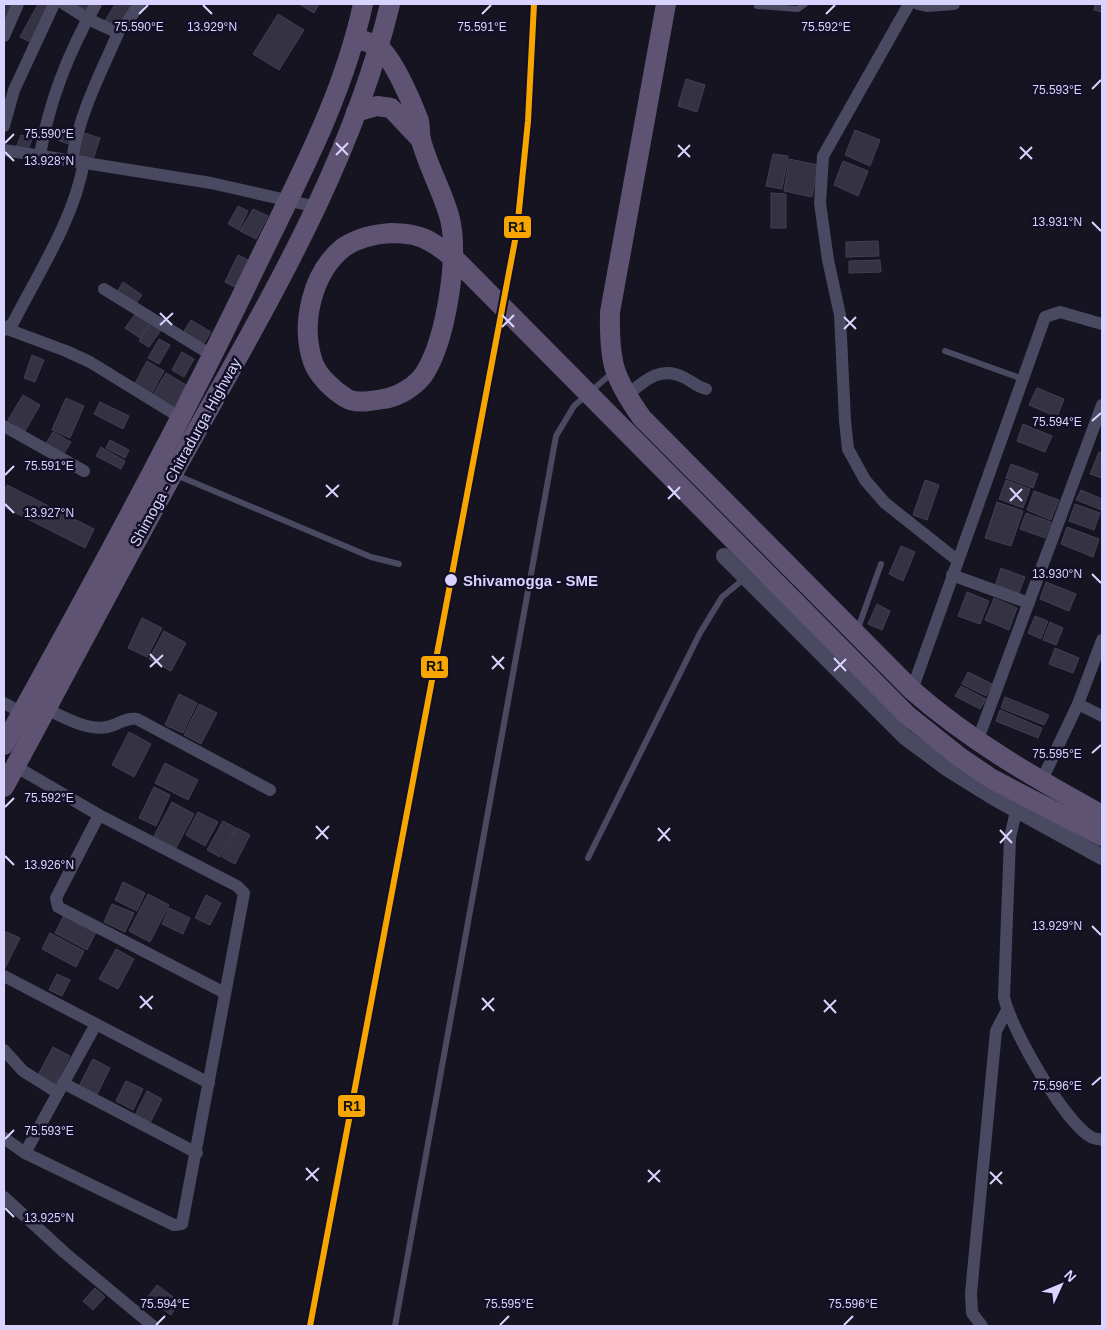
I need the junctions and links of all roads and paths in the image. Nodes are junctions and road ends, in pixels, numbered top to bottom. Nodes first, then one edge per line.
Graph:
1 (18, 4) edge
2 (54, 4) edge
3 (64, 4) edge
4 (96, 4) edge
5 (139, 4) edge
6 (363, 4) edge
7 (390, 4) edge
8 (666, 4) edge
9 (805, 4) edge
10 (909, 4) edge
11 (918, 4) edge
12 (954, 4) edge
13 (757, 6) dead end
14 (88, 19) junction
15 (120, 29) junction
16 (5, 30) edge
17 (356, 38) junction
18 (380, 47) junction
19 (346, 67) junction
20 (369, 80) junction
21 (356, 112) junction
22 (396, 113) junction
23 (4, 126) edge
24 (421, 140) junction
25 (4, 150) edge
26 (40, 155) junction
27 (78, 161) junction
28 (288, 200) junction
29 (317, 207) junction
30 (104, 289) dead end
31 (1102, 324) edge
32 (5, 330) edge
33 (946, 351) dead end
34 (213, 356) junction
35 (614, 371) junction
36 (1023, 378) junction
37 (706, 389) dead end
38 (626, 396) junction
39 (1102, 405) edge
40 (181, 418) junction
41 (4, 426) edge
42 (84, 471) dead end
43 (173, 474) junction
44 (724, 556) dead end
45 (957, 560) junction
46 (399, 564) dead end
47 (881, 564) dead end
48 (952, 575) junction
49 (745, 577) junction
50 (1029, 604) junction
51 (856, 633) junction
52 (1101, 644) edge
53 (912, 690) junction
54 (4, 703) edge
55 (1078, 704) junction
56 (35, 715) junction
57 (1102, 716) edge
58 (977, 742) junction
59 (4, 745) edge
60 (15, 766) junction
61 (1041, 782) junction
62 (4, 787) edge
63 (270, 790) dead end
64 (1016, 811) junction
65 (100, 815) junction
66 (1102, 815) edge
67 (1102, 836) edge
68 (588, 858) dead end
69 (1102, 858) edge
70 (4, 976) edge
71 (225, 993) junction
72 (1007, 1010) junction
73 (96, 1024) junction
74 (4, 1050) edge
75 (209, 1083) junction
76 (61, 1088) junction
77 (4, 1138) edge
78 (1102, 1140) edge
79 (26, 1153) junction
80 (197, 1153) junction
81 (4, 1198) edge
82 (152, 1326) edge
83 (395, 1326) edge
84 (982, 1326) edge

1 - 16 street
2 - 23 street
3 - 14 street
4 - 14 street
5 - 15 street
6 - 17 main road, Shimoga - Chitradurga Highway
7 - 18 main road, Shimoga - Chitradurga Highway
8 - 35 main road
9 - 13 lane
10 - 45 street
11 - 12 street
14 - 15 street
14 - 26 street
15 - 27 street
17 - 18 main road
17 - 19 main road, Shimoga - Chitradurga Highway
18 - 20 main road, Shimoga - Chitradurga Highway
18 - 24 main road
19 - 20 main road
19 - 28 main road, Shimoga - Chitradurga Highway
20 - 21 main road, Shimoga - Chitradurga Highway
20 - 22 main road
21 - 22 main road
21 - 29 main road, Shimoga - Chitradurga Highway
22 - 24 main road
24 - 67 main road
25 - 26 street
26 - 27 street
27 - 28 street
27 - 32 street
28 - 29 street
28 - 34 main road, Shimoga - Chitradurga Highway
29 - 43 main road, Shimoga - Chitradurga Highway
30 - 34 street
31 - 36 street
32 - 40 street
33 - 36 lane
34 - 40 main road, Shimoga - Chitradurga Highway
35 - 38 main road
35 - 83 lane
36 - 45 street
37 - 38 street
38 - 51 main road
39 - 50 street
40 - 56 main road, Shimoga - Chitradurga Highway
41 - 42 street
43 - 46 lane
43 - 56 main road, Shimoga - Chitradurga Highway
44 - 49 street
45 - 48 street
47 - 51 lane
48 - 50 street
48 - 53 street
49 - 64 street
49 - 68 lane
50 - 58 street
51 - 53 main road
52 - 55 street
53 - 58 main road
54 - 56 street
55 - 57 street
55 - 61 street
56 - 59 main road, Shimoga - Chitradurga Highway
56 - 60 main road, Shimoga - Chitradurga Highway
56 - 63 street
58 - 61 main road
60 - 62 main road, Shimoga - Chitradurga Highway
60 - 65 street
61 - 66 main road
64 - 69 street
64 - 72 street
65 - 71 street
65 - 71 street
70 - 73 street
71 - 75 street
72 - 78 street
72 - 84 street
73 - 75 street
73 - 76 street
74 - 76 street
75 - 80 street
76 - 79 street
76 - 80 street
77 - 79 street
79 - 80 street
81 - 82 street

